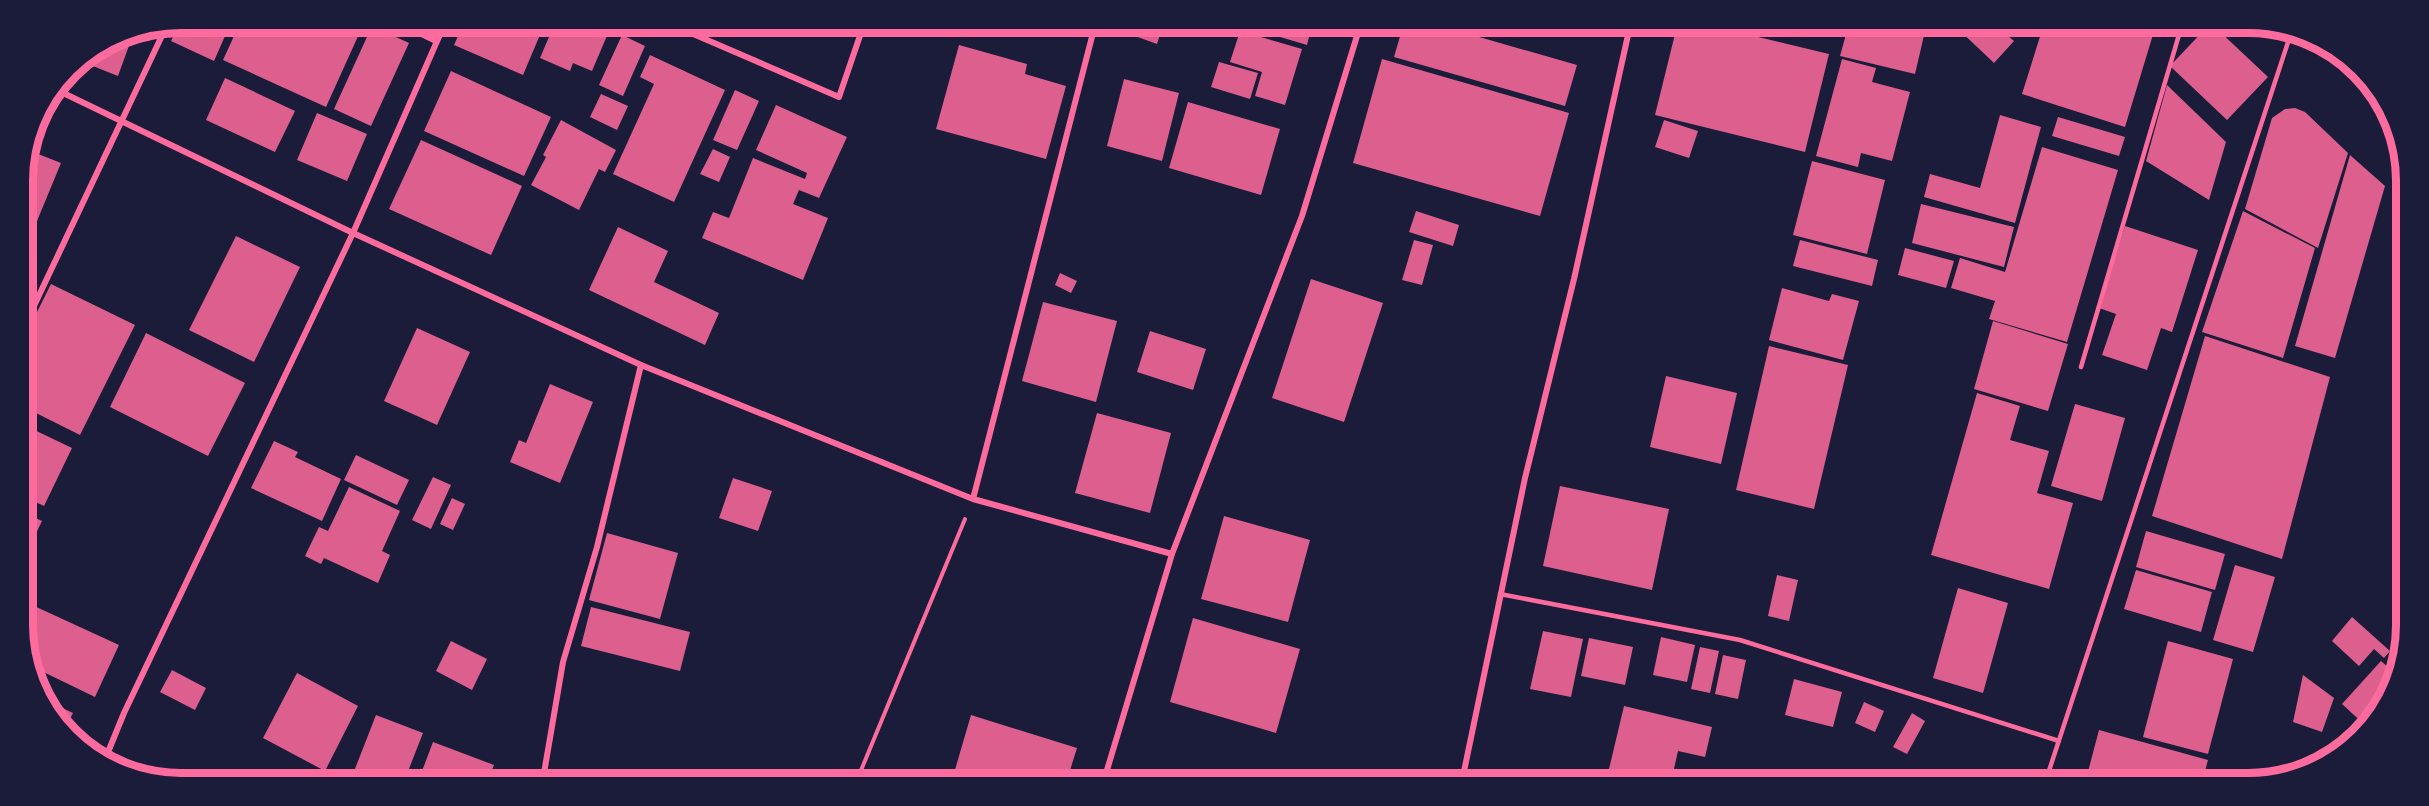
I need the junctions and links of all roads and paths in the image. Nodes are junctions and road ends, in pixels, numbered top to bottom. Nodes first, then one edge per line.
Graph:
1 (420, 33) edge
2 (440, 33) edge
3 (691, 33) edge
4 (861, 33) edge
5 (1093, 33) edge
6 (1358, 33) edge
7 (1628, 33) edge
8 (2180, 33) edge
9 (163, 34) edge
10 (2289, 39) edge
11 (436, 41) junction
12 (63, 93) edge
13 (122, 121) junction
14 (353, 233) junction
15 (33, 308) edge
16 (641, 365) junction
17 (2080, 367) dead end
18 (973, 499) junction
19 (1172, 554) junction
20 (1500, 594) junction
21 (2059, 741) junction
22 (108, 753) edge
23 (544, 773) edge
24 (860, 773) edge
25 (1106, 773) edge
26 (1464, 773) edge
27 (2048, 773) edge

1 - 11 street
2 - 11 street
3 - 4 street
5 - 18 street
6 - 19 street
7 - 20 street
8 - 17 lane
9 - 13 street
10 - 21 lane
11 - 14 street
12 - 13 street
13 - 14 street
13 - 15 street
14 - 16 street
14 - 22 street
16 - 18 street
16 - 23 street
18 - 19 street
18 - 24 path
19 - 25 street
20 - 21 lane
20 - 26 street
21 - 27 lane

